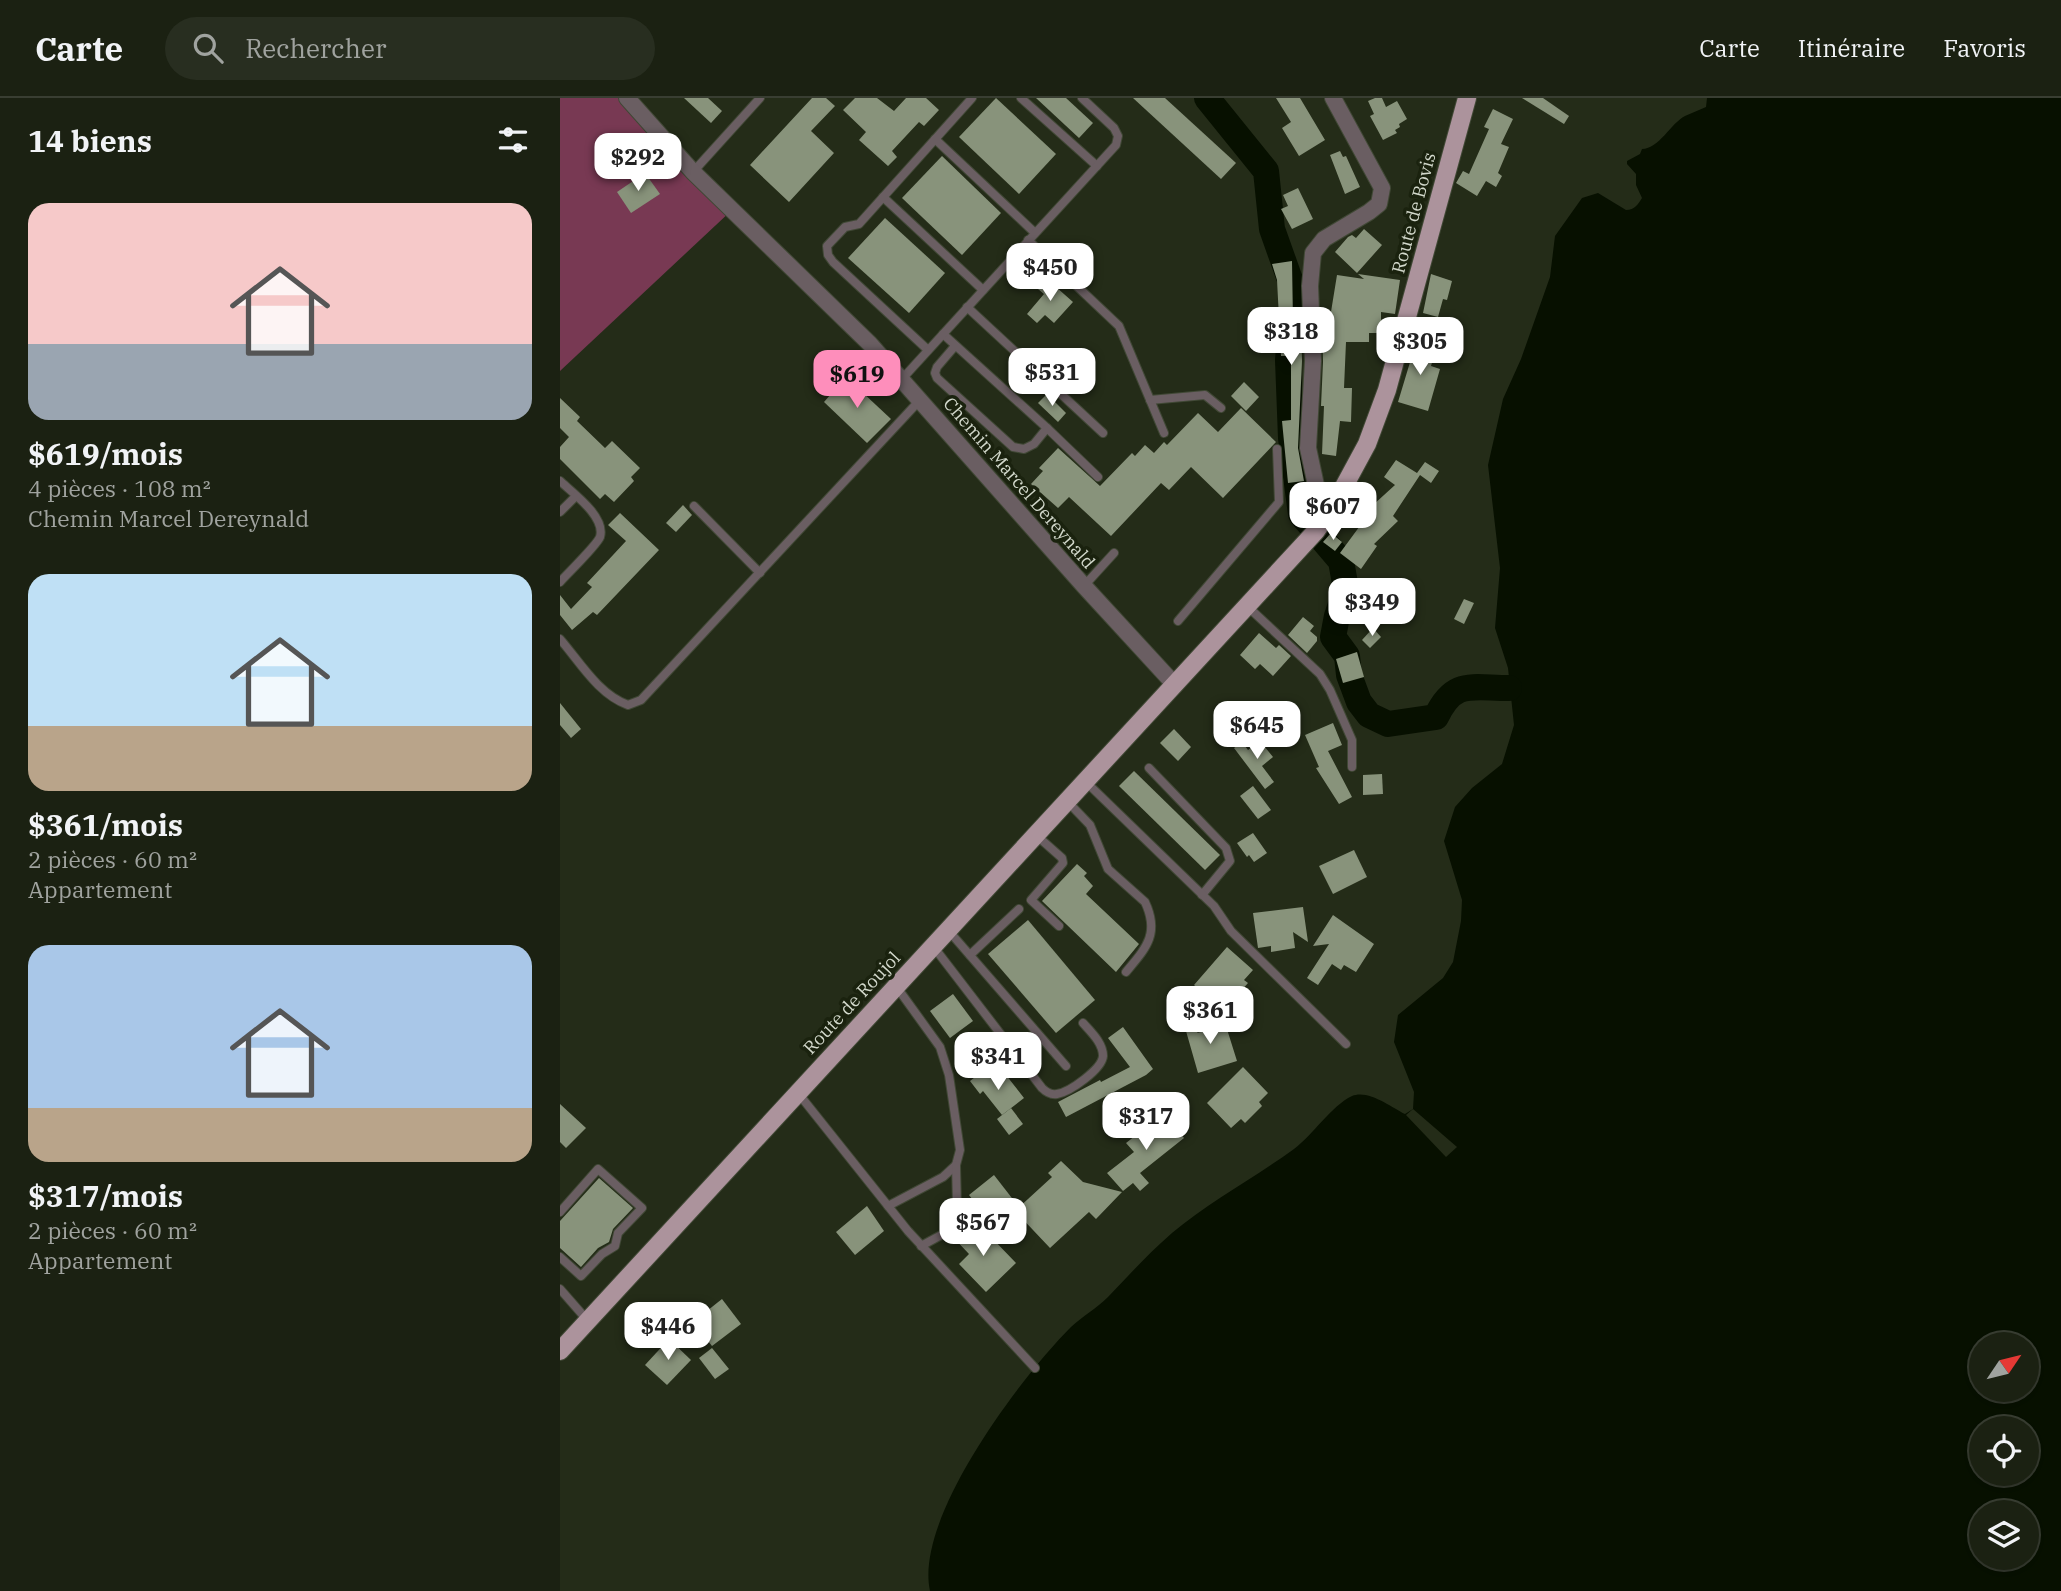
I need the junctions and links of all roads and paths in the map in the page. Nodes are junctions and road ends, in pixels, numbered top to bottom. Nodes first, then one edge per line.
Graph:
1 (626, 98) edge
2 (760, 98) edge
3 (972, 98) edge
4 (1021, 98) edge
5 (1082, 98) edge
6 (1333, 98) edge
7 (1467, 98) edge
8 (934, 139) junction
9 (1097, 166) junction
10 (693, 172) junction
11 (883, 197) junction
12 (1034, 232) junction
13 (1028, 240) junction
14 (983, 290) junction
15 (967, 307) junction
16 (943, 334) junction
17 (955, 346) junction
18 (928, 350) junction
19 (902, 379) junction
20 (920, 400) junction
21 (1150, 400) junction
22 (1220, 408) dead end
23 (1047, 428) junction
24 (1102, 433) dead end
25 (1164, 433) dead end
26 (1276, 449) dead end
27 (1098, 477) dead end
28 (560, 481) edge
29 (576, 496) junction
30 (1334, 505) junction
31 (694, 506) dead end
32 (560, 512) edge
33 (1114, 553) dead end
34 (760, 573) junction
35 (560, 582) edge
36 (1084, 586) junction
37 (1247, 606) junction
38 (1178, 621) dead end
39 (560, 639) edge
40 (1175, 685) junction
41 (1352, 767) dead end
42 (1149, 768) dead end
43 (1085, 781) junction
44 (1067, 801) junction
45 (1036, 835) junction
46 (1202, 895) junction
47 (1019, 909) dead end
48 (1059, 926) dead end
49 (947, 930) junction
50 (933, 946) junction
51 (970, 955) junction
52 (1126, 972) dead end
53 (896, 986) junction
54 (1083, 1023) dead end
55 (1346, 1044) dead end
56 (1066, 1066) dead end
57 (798, 1093) junction
58 (956, 1166) junction
59 (888, 1206) junction
60 (560, 1212) edge
61 (921, 1246) junction
62 (560, 1257) edge
63 (560, 1289) edge
64 (588, 1321) junction
65 (560, 1351) edge
66 (1035, 1368) dead end

1 - 10 street, Chemin Marcel Dereynald
2 - 10 lane
3 - 8 lane
4 - 9 lane
5 - 9 lane
6 - 30 street
7 - 30 main road, Route de Bovis
8 - 11 lane
8 - 12 lane
9 - 12 lane
10 - 19 street, Chemin Marcel Dereynald
11 - 14 lane
11 - 18 lane
12 - 13 lane
13 - 14 lane
13 - 21 lane
14 - 15 lane
15 - 16 lane
15 - 24 lane
16 - 17 lane
16 - 18 lane
17 - 23 lane
17 - 23 lane
18 - 19 lane
19 - 20 street, Chemin Marcel Dereynald
20 - 34 lane
20 - 36 street, Chemin Marcel Dereynald
21 - 22 lane
21 - 25 lane
23 - 27 lane
26 - 38 lane
28 - 29 lane
29 - 32 lane
29 - 35 lane
30 - 37 main road, Route de Bovis
31 - 34 lane
33 - 36 lane
34 - 39 lane
36 - 40 street, Chemin Marcel Dereynald
37 - 40 main road, Route de Bovis
37 - 41 lane
40 - 43 main road, Route de Roujol
42 - 46 lane
43 - 44 main road, Route de Roujol
43 - 46 lane
44 - 45 main road, Route de Roujol
44 - 52 lane
45 - 48 lane
45 - 49 main road, Route de Roujol
46 - 55 lane
47 - 51 lane
49 - 50 main road, Route de Roujol
49 - 51 lane
50 - 53 main road, Route de Roujol
50 - 54 lane
51 - 56 lane
53 - 57 main road, Route de Roujol
53 - 58 lane
57 - 59 lane
57 - 64 main road, Route de Roujol
58 - 59 lane
58 - 61 lane
59 - 61 lane
60 - 62 lane
61 - 66 lane
63 - 64 lane
64 - 65 main road, Route de Roujol

